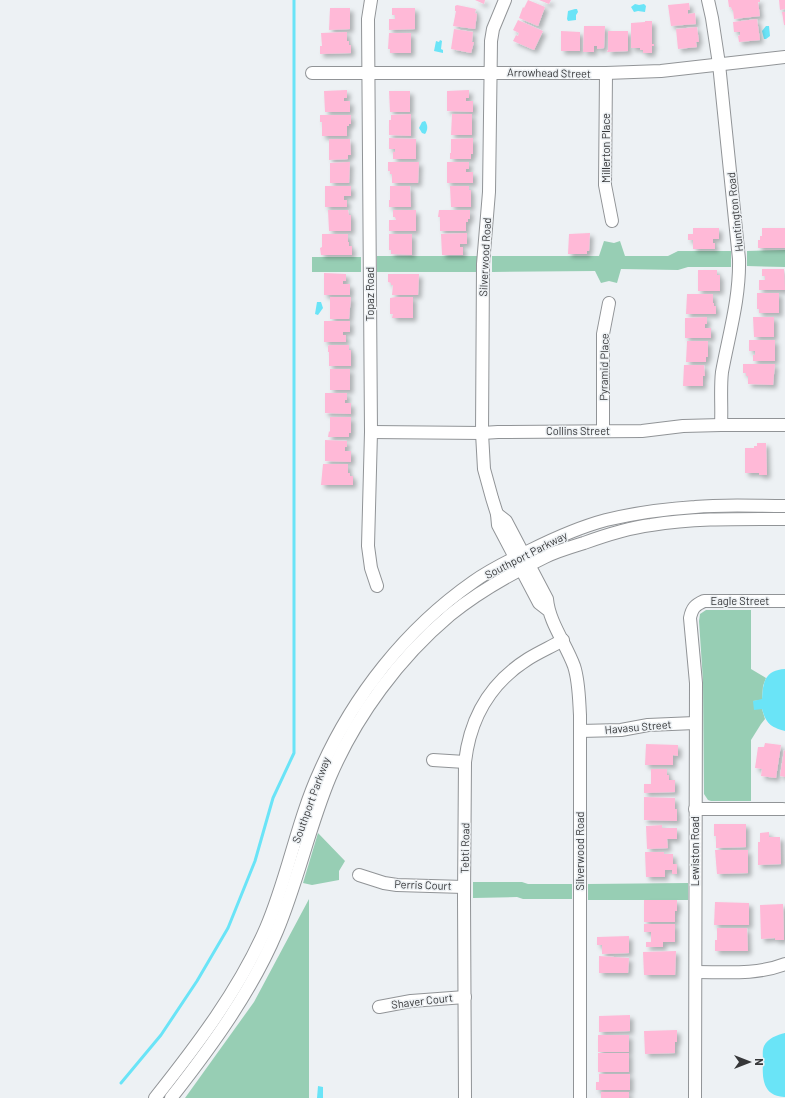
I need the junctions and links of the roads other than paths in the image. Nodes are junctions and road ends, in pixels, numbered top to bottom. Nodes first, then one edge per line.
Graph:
1 (371, 0) edge
2 (504, 0) edge
3 (708, 0) edge
4 (785, 56) edge
5 (719, 64) junction
6 (368, 72) junction
7 (490, 72) junction
8 (312, 73) dead end
9 (606, 73) junction
10 (612, 221) dead end
11 (609, 303) dead end
12 (721, 425) junction
13 (785, 425) edge
14 (603, 431) junction
15 (370, 432) junction
16 (482, 433) junction
17 (785, 506) edge
18 (785, 519) edge
19 (519, 555) junction
20 (525, 567) junction
21 (377, 586) dead end
22 (785, 601) edge
23 (696, 604) joint
24 (563, 640) junction
25 (695, 723) junction
26 (580, 731) junction
27 (433, 760) dead end
28 (466, 762) junction
29 (695, 809) junction
30 (783, 809) dead end
31 (359, 875) dead end
32 (464, 887) junction
33 (785, 964) edge
34 (696, 972) junction
35 (465, 997) junction
36 (380, 1007) dead end
37 (155, 1098) edge
38 (171, 1098) edge
39 (465, 1098) edge
40 (580, 1098) edge
41 (695, 1098) edge

1 - 6 street, Topaz Road
2 - 7 street, Silverwood Road
3 - 5 street, Huntington Road
4 - 5 street, Arrowhead Street
5 - 9 street, Arrowhead Street
5 - 12 street, Huntington Road
6 - 7 street, Arrowhead Street
6 - 8 street, Arrowhead Street
6 - 15 street, Topaz Road
7 - 9 street, Arrowhead Street
7 - 16 street, Silverwood Road
9 - 10 street, Millerton Place
11 - 14 street, Pyramid Place
12 - 13 street, Collins Street
12 - 14 street, Collins Street
14 - 16 street, Collins Street
15 - 16 street, Collins Street
15 - 21 street, Topaz Road
16 - 19 street, Silverwood Road
17 - 19 street, Southport Parkway
18 - 20 street, Southport Parkway
19 - 20 street, Silverwood Road
19 - 37 street, Southport Parkway
20 - 24 street, Silverwood Road
20 - 38 street, Southport Parkway
22 - 23 street, Eagle Street
23 - 25 street, Lewiston Road
24 - 26 street, Silverwood Road
24 - 28 street, Tebti Road
25 - 26 street, Havasu Street
25 - 29 street, Lewiston Road
26 - 40 street, Silverwood Road
27 - 28 street
28 - 32 street, Tebti Road
29 - 30 street
29 - 34 street, Lewiston Road
31 - 32 street, Perris Court
32 - 35 street, Tebti Road
33 - 34 street
34 - 41 street, Lewiston Road
35 - 36 street, Shaver Court
35 - 39 street, Tebti Road

